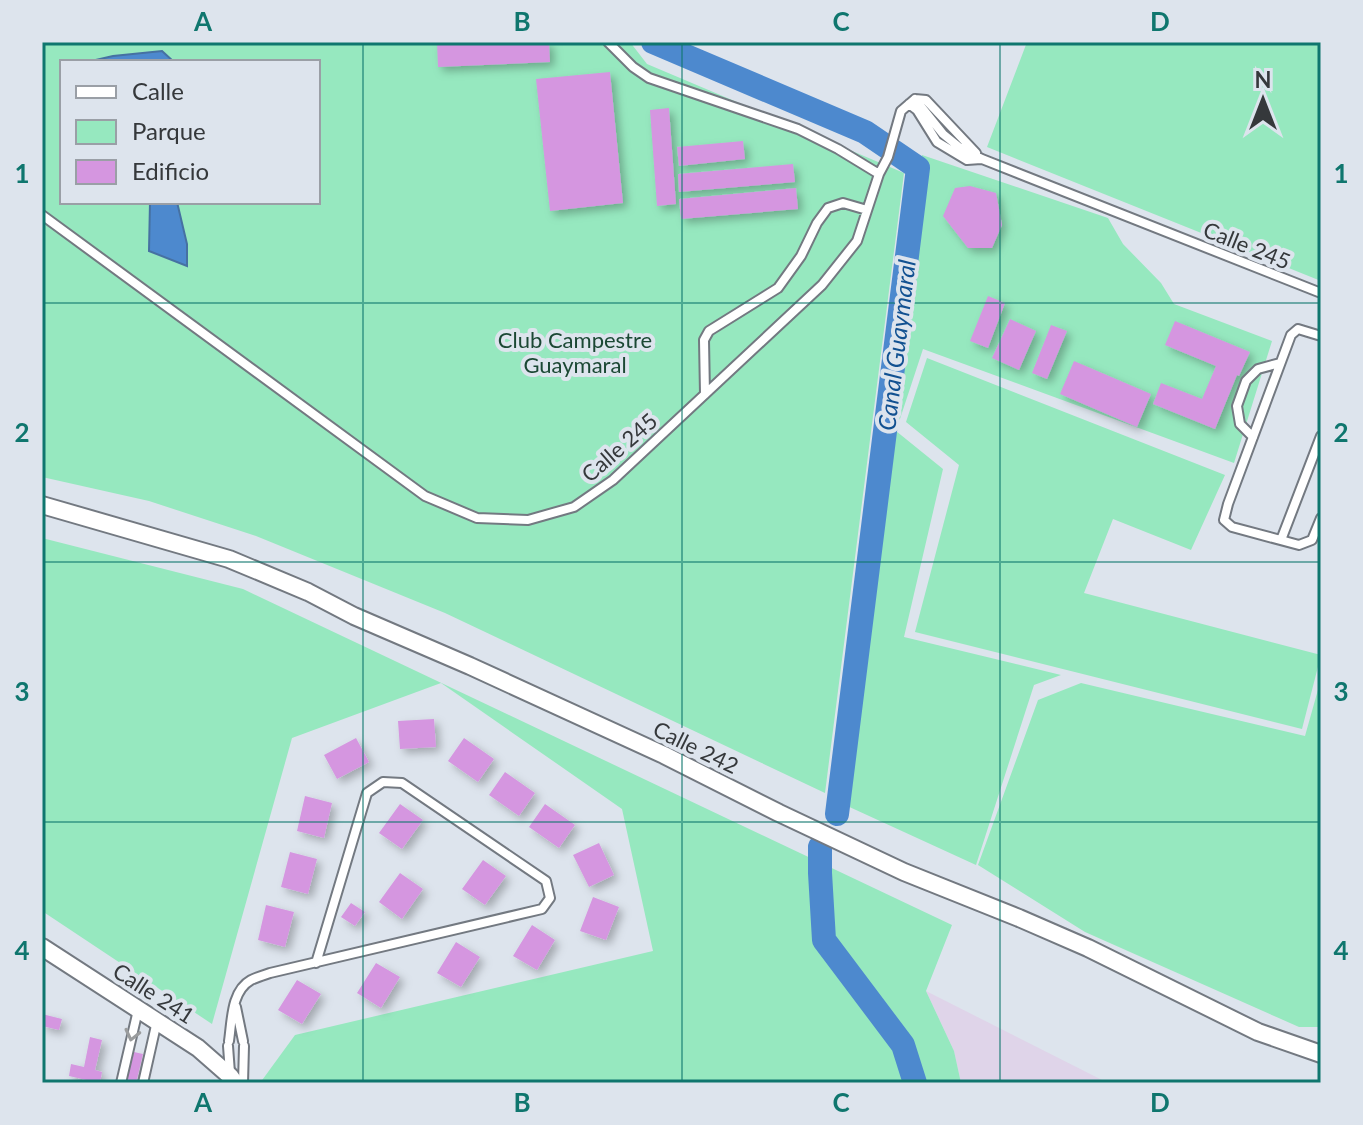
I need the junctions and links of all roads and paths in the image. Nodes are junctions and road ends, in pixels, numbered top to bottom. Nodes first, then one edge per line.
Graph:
1 (608, 42) edge
2 (912, 101) junction
3 (982, 159) junction
4 (879, 174) junction
5 (867, 210) junction
6 (42, 215) edge
7 (1321, 293) edge
8 (1321, 336) edge
9 (1280, 363) junction
10 (705, 394) junction
11 (1321, 436) edge
12 (1253, 437) junction
13 (1319, 447) edge
14 (42, 505) edge
15 (1321, 518) edge
16 (1281, 540) junction
17 (42, 947) edge
18 (316, 963) junction
19 (235, 1002) junction
20 (138, 1009) junction
21 (157, 1021) junction
22 (1321, 1054) edge
23 (236, 1081) edge
24 (121, 1083) edge
25 (143, 1083) edge

1 - 4 lane
2 - 3 lane, Calle 245
2 - 3 lane, Calle 245
2 - 4 lane, Calle 245
3 - 7 lane, Calle 245
4 - 5 lane, Calle 245
5 - 10 lane, Calle 245
5 - 10 lane
6 - 10 lane, Calle 245
8 - 9 lane
9 - 12 lane
9 - 12 lane
11 - 13 lane
12 - 16 lane
13 - 16 lane
14 - 22 street, Calle 242
15 - 16 lane
17 - 20 street, Calle 241
18 - 18 lane
18 - 19 lane
19 - 23 lane
19 - 23 lane
20 - 21 street, Calle 241
20 -> 24 lane
21 - 23 street, Calle 241
21 - 25 lane

